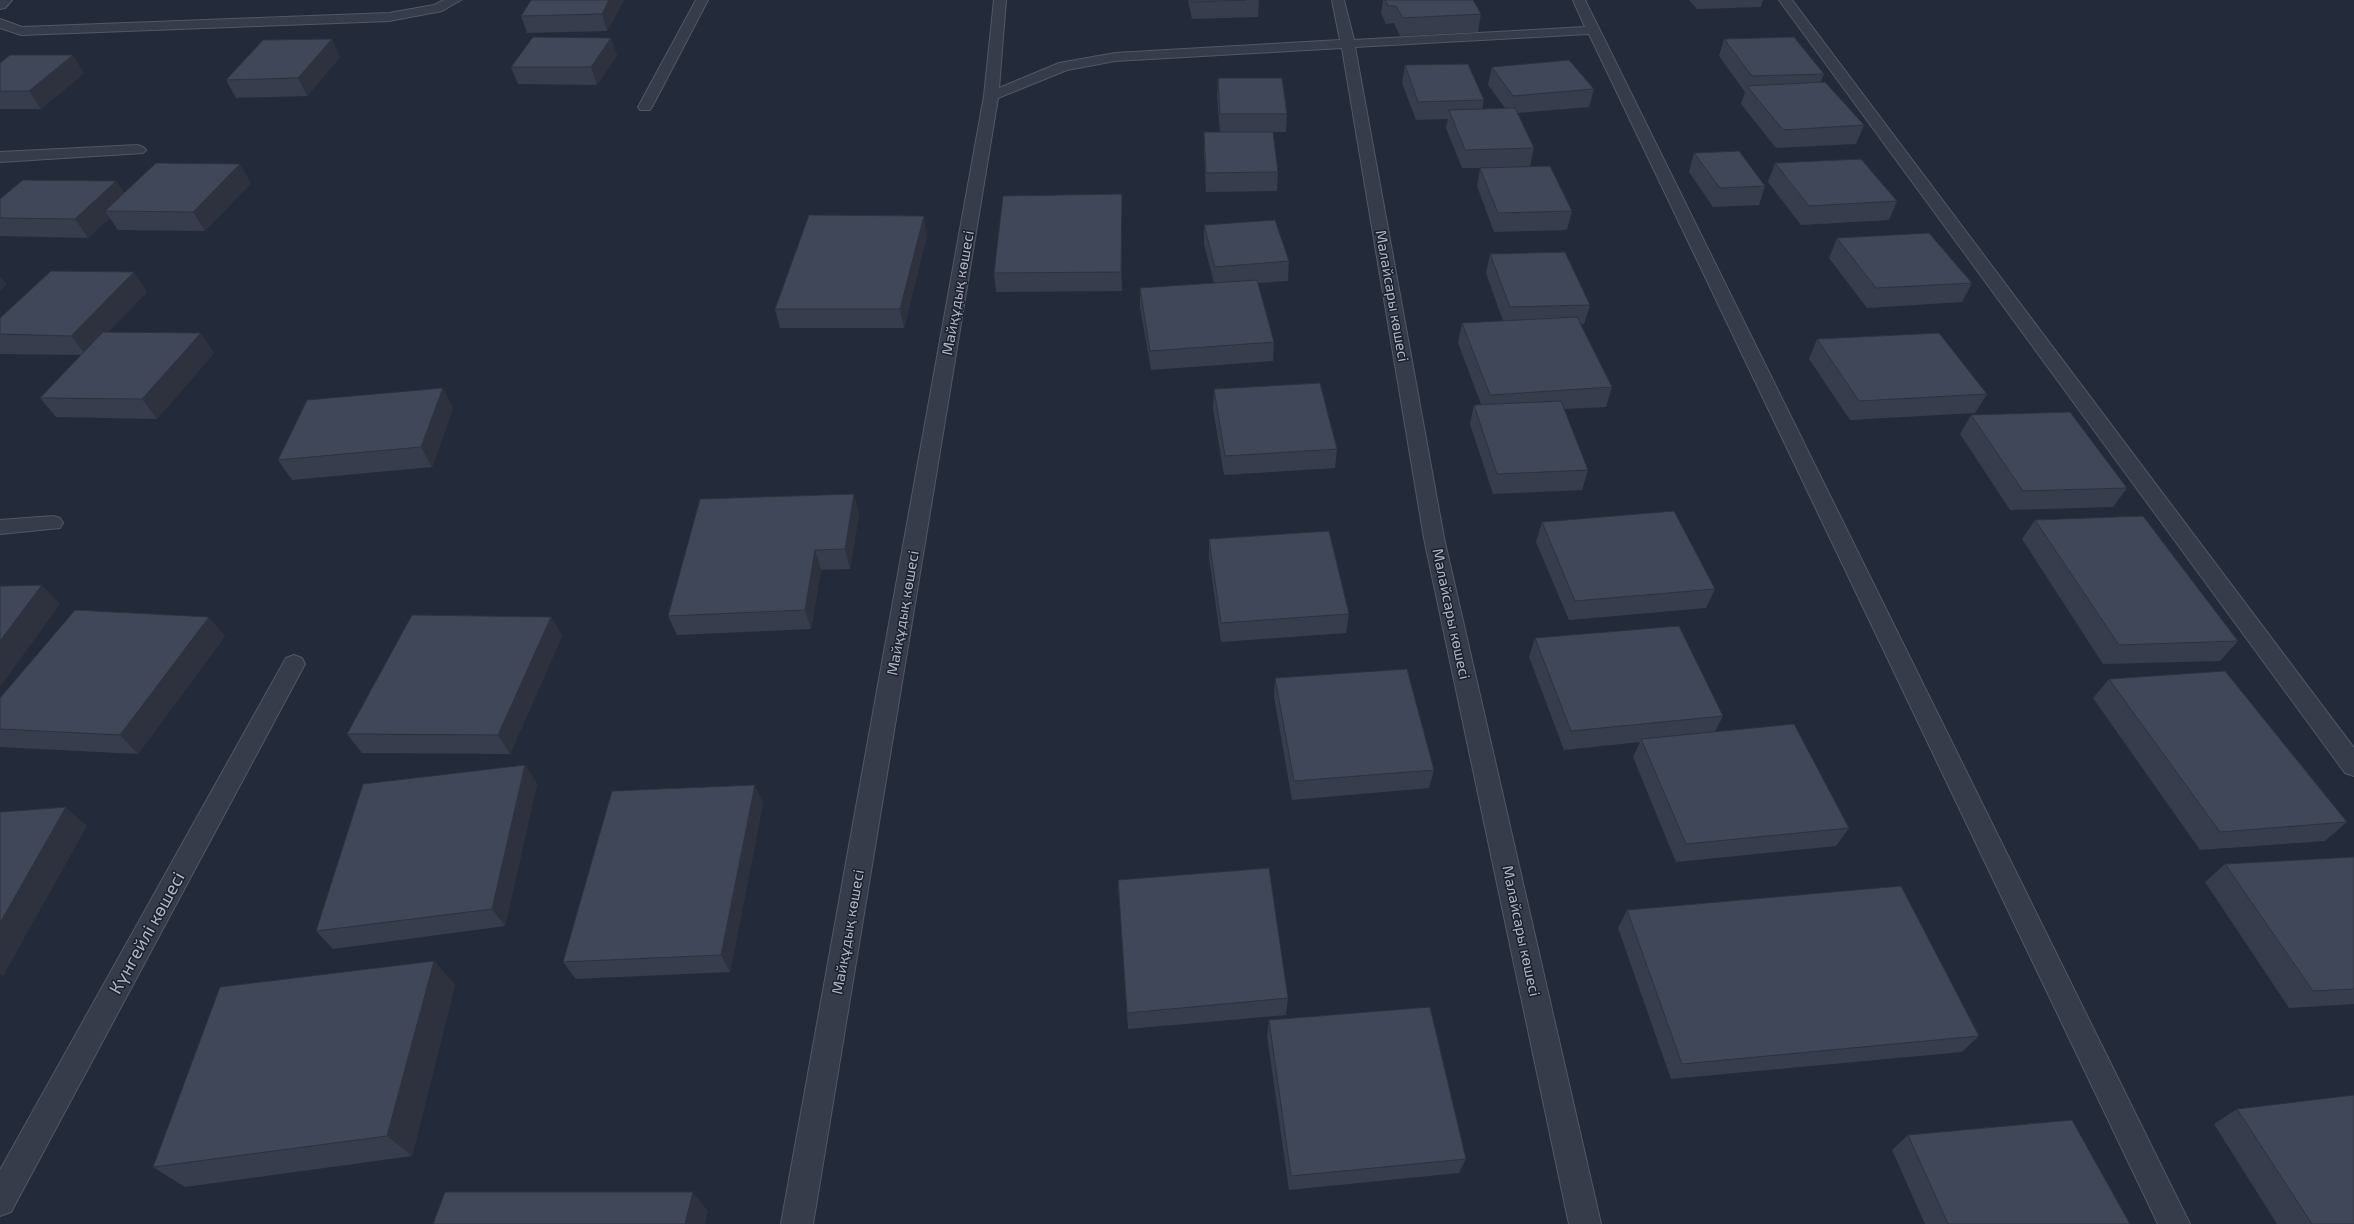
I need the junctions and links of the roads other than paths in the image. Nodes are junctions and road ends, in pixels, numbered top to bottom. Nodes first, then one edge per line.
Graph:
1 (6, 0) edge
2 (455, 0) edge
3 (702, 0) edge
4 (1000, 0) edge
5 (1338, 0) edge
6 (1579, 0) edge
7 (1785, 0) edge
8 (0, 5) edge
9 (0, 24) edge
10 (1594, 30) junction
11 (1348, 44) junction
12 (991, 96) junction
13 (645, 107) dead end
14 (138, 150) dead end
15 (0, 157) edge
16 (53, 523) dead end
17 (0, 527) edge
18 (294, 664) dead end
19 (2354, 766) edge
20 (0, 1201) edge
21 (797, 1224) edge
22 (1585, 1224) edge
23 (2174, 1224) edge

1 - 8 street
2 - 9 street
3 - 13 street
4 - 12 street, Майқұдық көшесі
5 - 11 street, Малайсары көшесі
6 - 10 street
7 - 19 street
10 - 11 street
10 - 23 street
11 - 12 street
11 - 22 street, Малайсары көшесі
12 - 21 street, Майқұдық көшесі
14 - 15 street
16 - 17 street
18 - 20 street, Күнгейлі көшесі

